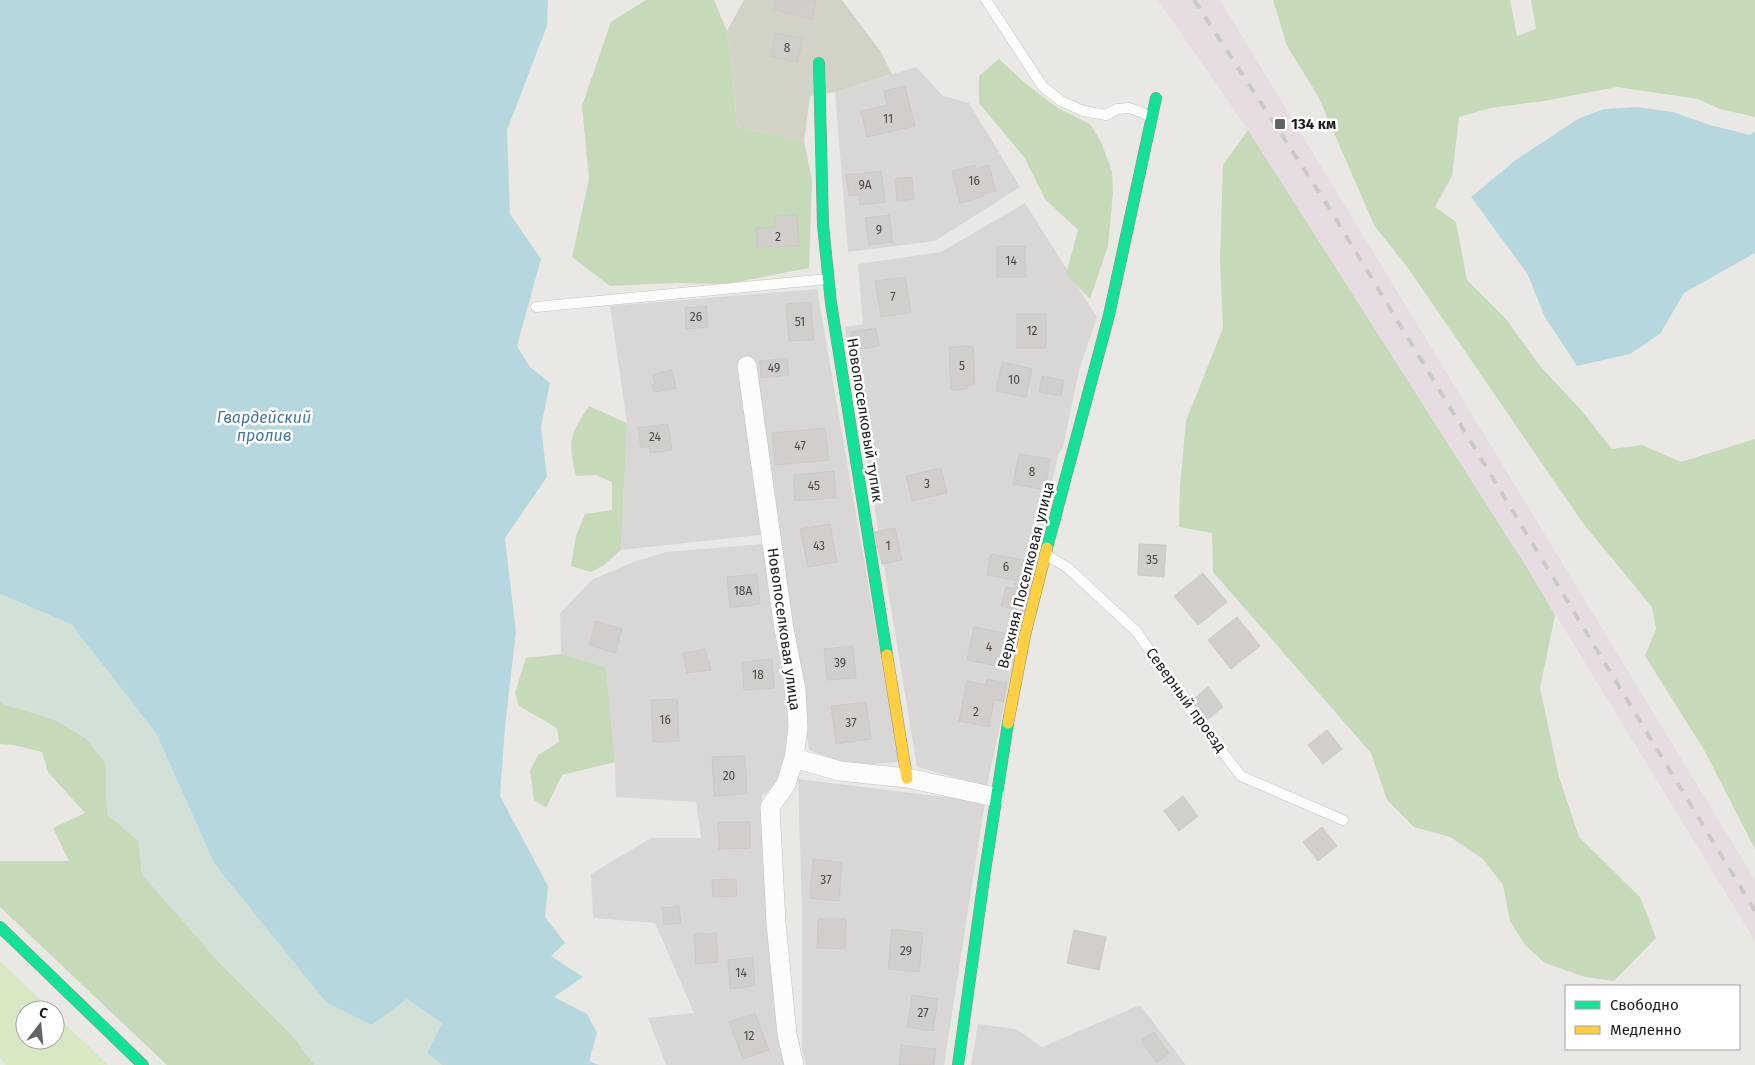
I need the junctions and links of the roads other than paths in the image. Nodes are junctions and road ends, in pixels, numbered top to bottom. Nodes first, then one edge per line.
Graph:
1 (986, 0) edge
2 (819, 63) dead end
3 (1156, 98) dead end
4 (1151, 118) junction
5 (829, 279) junction
6 (536, 307) dead end
7 (747, 366) dead end
8 (1044, 554) junction
9 (794, 758) junction
10 (907, 778) junction
11 (995, 797) junction
12 (1343, 820) dead end
13 (0, 927) edge
14 (143, 1065) edge
15 (794, 1065) edge
16 (958, 1065) edge

1 - 4 lane
2 - 5 street, Новопоселковый тупик
3 - 4 street, Верхняя Поселковая улица
4 - 8 street, Верхняя Поселковая улица
5 - 6 lane
5 - 10 street, Новопоселковый тупик
7 - 9 street, Новопоселковая улица
8 - 11 street, Верхняя Поселковая улица
8 - 12 lane, Северный проезд
9 - 10 street
9 - 15 street, Новопоселковая улица
10 - 11 street
11 - 16 street, Верхняя Поселковая улица
13 - 14 street

